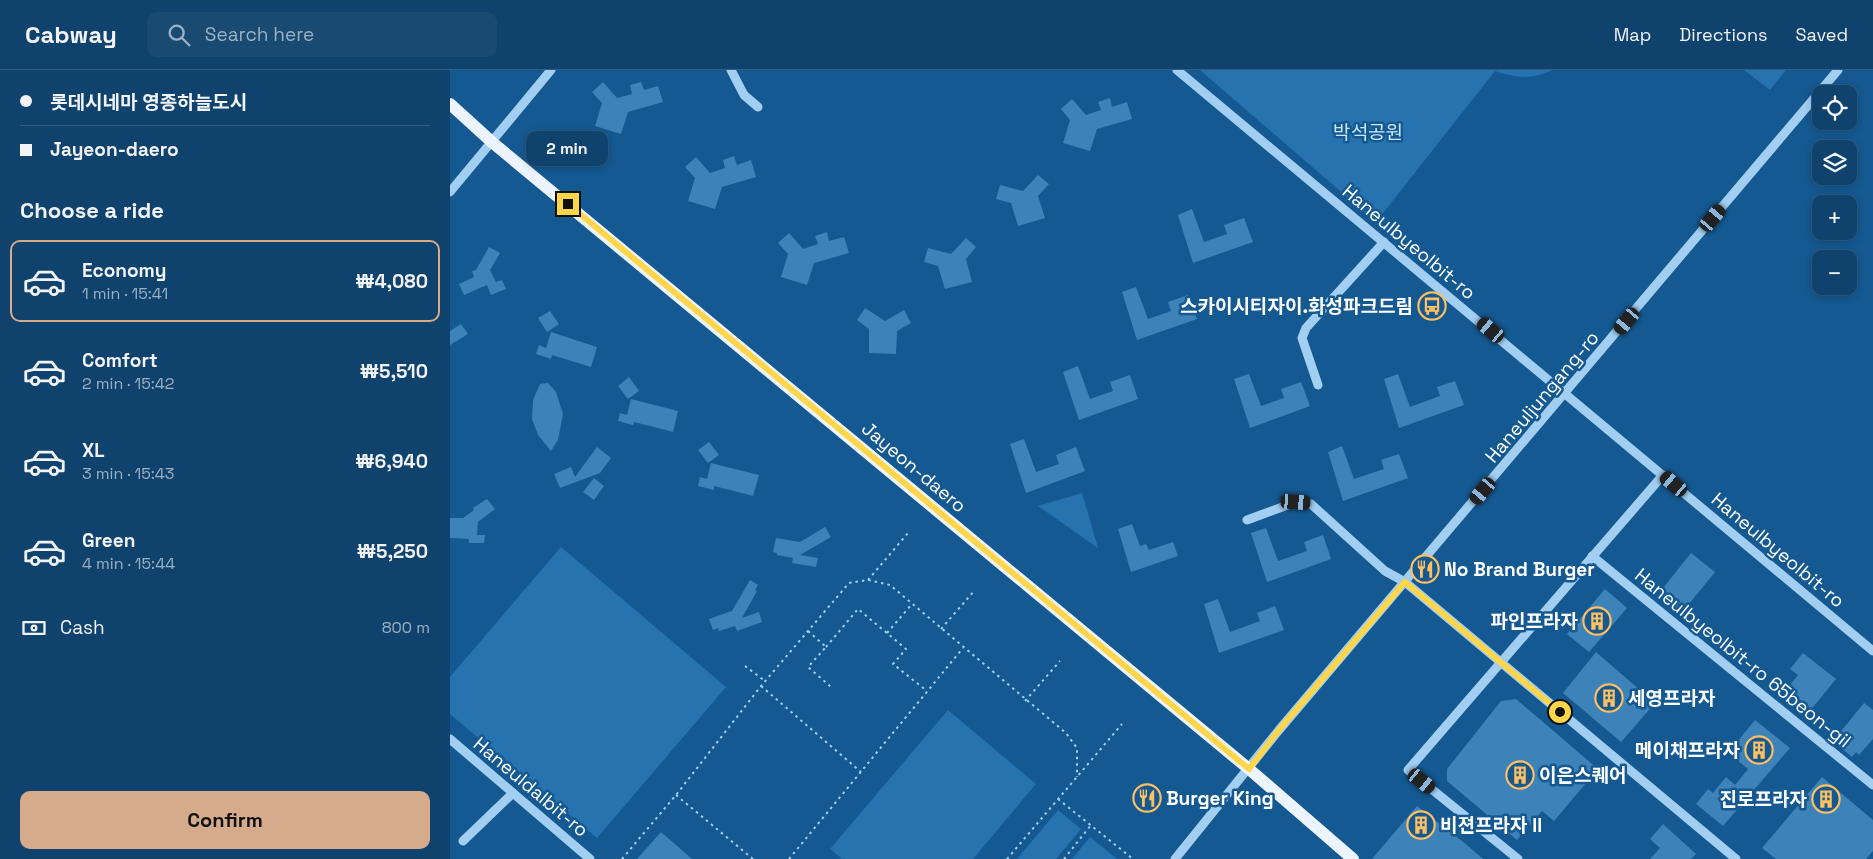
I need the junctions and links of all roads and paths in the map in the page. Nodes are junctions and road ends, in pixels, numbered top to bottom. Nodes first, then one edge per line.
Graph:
1 (552, 70) edge
2 (731, 70) edge
3 (1177, 70) edge
4 (1838, 70) edge
5 (450, 104) edge
6 (758, 107) dead end
7 (493, 142) junction
8 (450, 192) edge
9 (1384, 242) junction
10 (1318, 385) dead end
11 (1566, 393) junction
12 (1663, 475) junction
13 (1247, 520) dead end
14 (908, 533) dead end
15 (1592, 556) junction
16 (868, 580) junction
17 (1405, 582) junction
18 (976, 590) dead end
19 (912, 604) junction
20 (940, 629) junction
21 (808, 631) junction
22 (887, 633) junction
23 (826, 647) junction
24 (964, 648) junction
25 (1873, 651) edge
26 (1060, 661) dead end
27 (1501, 662) junction
28 (745, 666) dead end
29 (765, 681) junction
30 (760, 686) junction
31 (831, 687) dead end
32 (928, 691) junction
33 (1025, 701) junction
34 (1122, 724) dead end
35 (450, 739) edge
36 (1249, 769) junction
37 (861, 772) junction
38 (1076, 777) junction
39 (1873, 785) edge
40 (513, 793) junction
41 (676, 794) junction
42 (1058, 799) junction
43 (1091, 825) junction
44 (463, 841) dead end
45 (590, 859) edge
46 (622, 859) edge
47 (752, 859) edge
48 (789, 859) edge
49 (1006, 859) edge
50 (1064, 859) edge
51 (1133, 859) edge
52 (1175, 859) edge
53 (1353, 859) edge
54 (1518, 859) edge
55 (1736, 859) edge

1 - 7 street
2 - 6 street
3 - 9 street, Haneulbyeolbit-ro
4 - 11 street, Haneuljungang-ro
5 - 7 main road, Jayeon-daero
7 - 8 street
7 - 36 main road, Jayeon-daero
9 - 10 street
9 - 11 street, Haneulbyeolbit-ro
11 - 12 street, Haneulbyeolbit-ro
11 - 17 street, Haneuljungang-ro
12 - 15 street
12 - 25 street, Haneulbyeolbit-ro
13 - 17 street
14 - 16 path
15 - 27 street
15 - 39 street, Haneulbyeolbit-ro 65beon-gil
16 - 19 path
16 - 21 path
17 - 27 street
17 - 36 street, Haneuljungang-ro
18 - 20 path
19 - 20 path
19 - 22 path
20 - 24 path
21 - 23 path
21 - 29 path
22 - 23 path
22 - 32 path
23 - 31 path
24 - 32 path
24 - 33 path
26 - 33 path
27 - 54 street
27 - 55 street
28 - 29 path
29 - 30 path
30 - 37 path
30 - 41 path
32 - 37 path
33 - 38 path
34 - 38 path
35 - 40 street, Haneuldalbit-ro
36 - 52 street, Haneuljungang-ro
36 - 53 main road, Jayeon-daero
37 - 48 path
38 - 42 path
40 - 44 street
40 - 45 street, Haneuldalbit-ro
41 - 46 path
41 - 47 path
42 - 43 path
42 - 49 path
43 - 50 path
43 - 51 path

